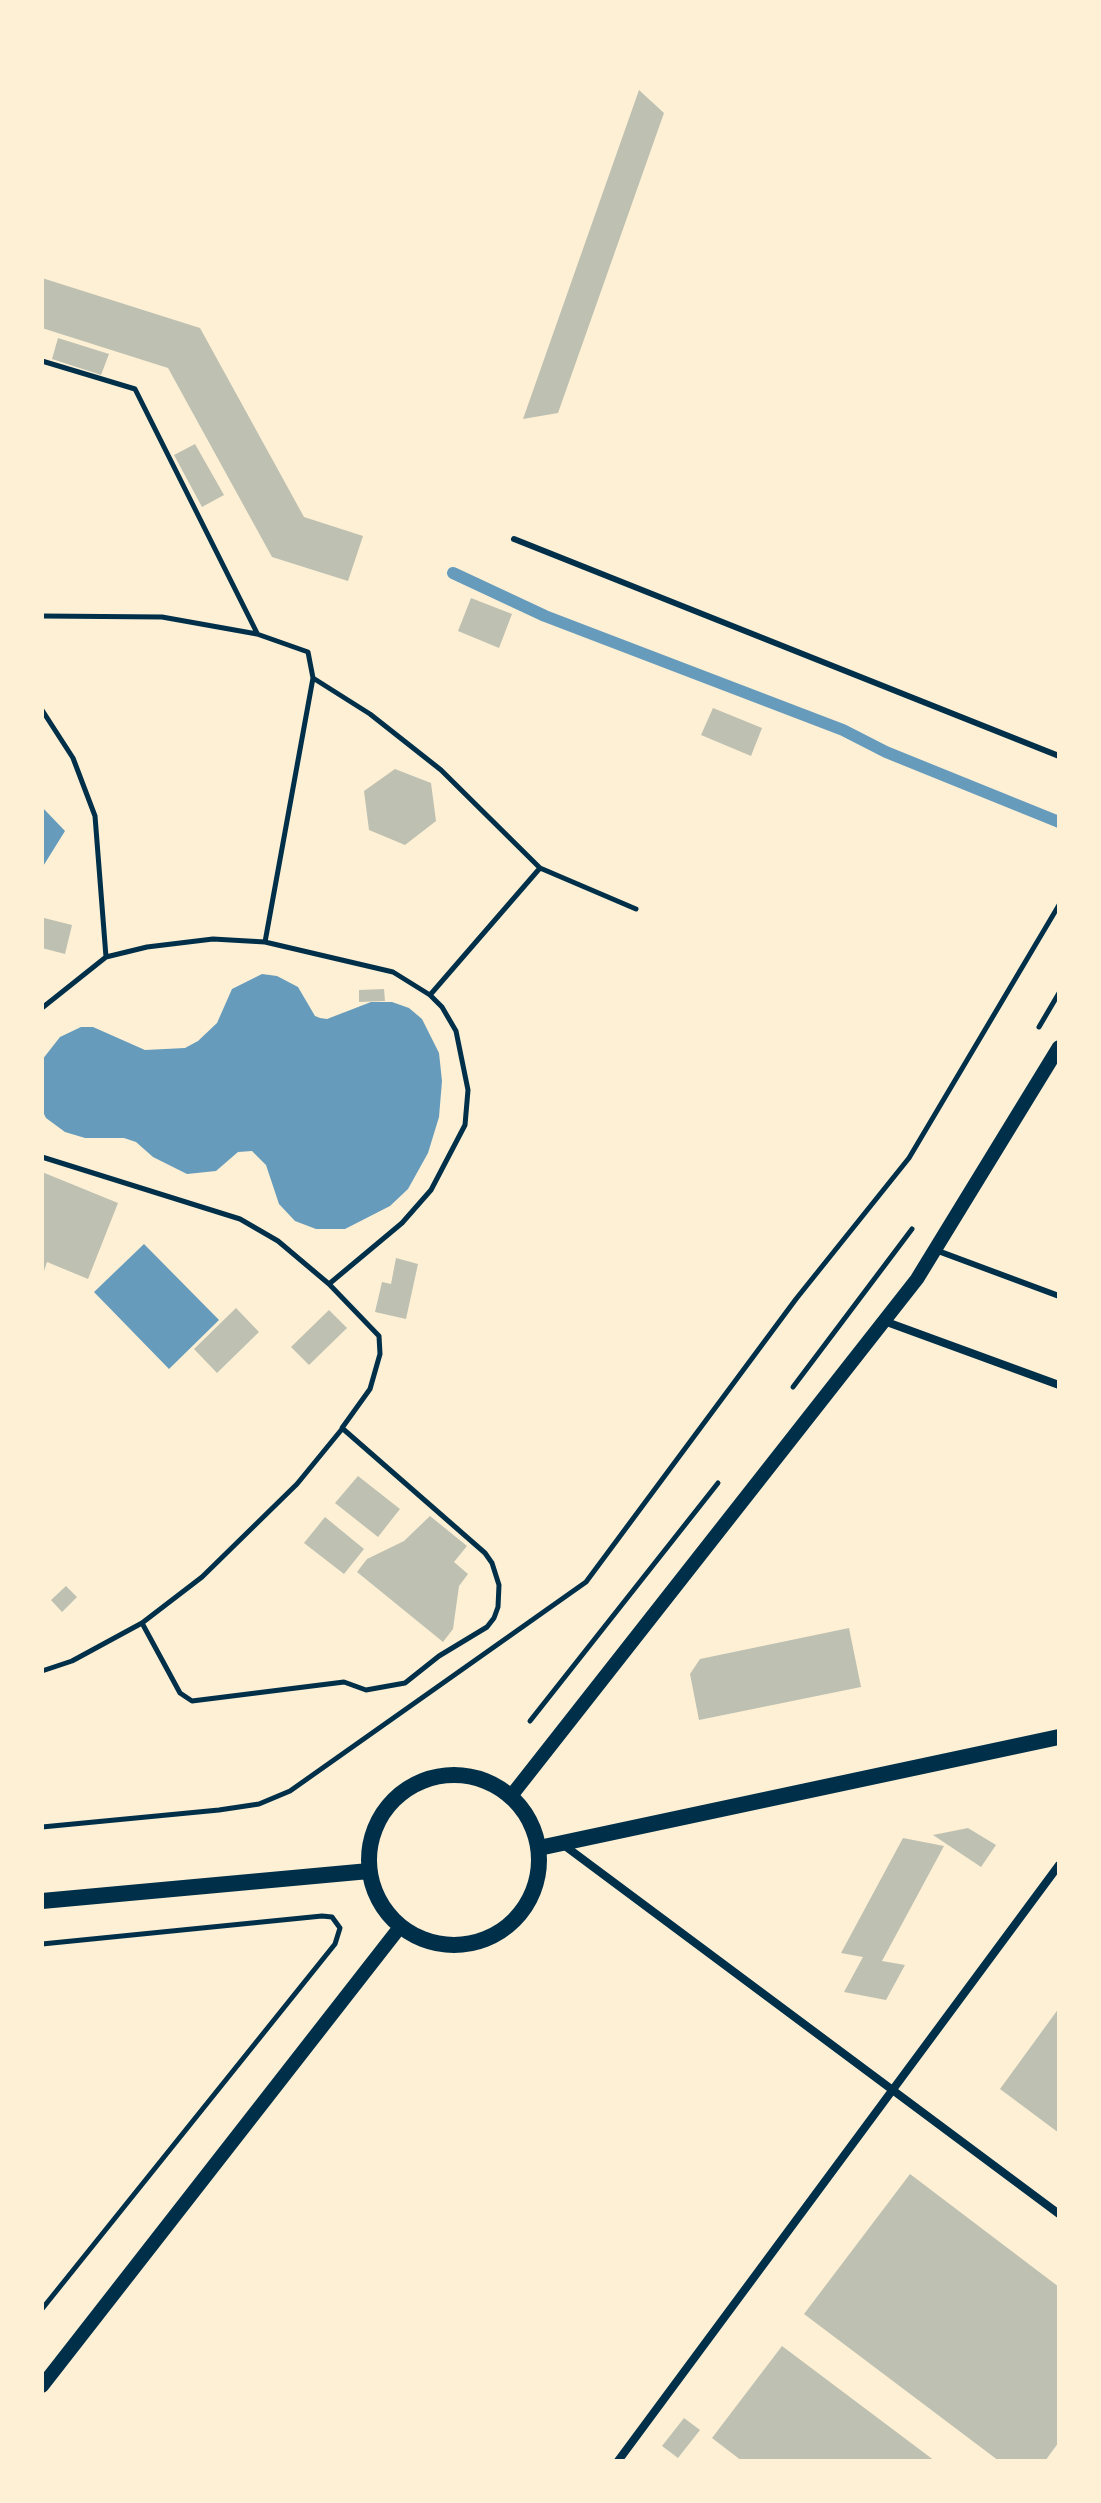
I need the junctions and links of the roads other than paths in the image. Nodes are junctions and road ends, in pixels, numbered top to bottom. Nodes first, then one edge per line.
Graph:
1 (514, 539) dead end
2 (1059, 756) edge
3 (1059, 1047) edge
4 (938, 1251) junction
5 (1059, 1296) edge
6 (884, 1321) junction
7 (1059, 1385) edge
8 (1059, 1737) edge
9 (511, 1796) junction
10 (560, 1843) junction
11 (539, 1848) junction
12 (1059, 1865) edge
13 (369, 1871) junction
14 (42, 1901) edge
15 (400, 1927) junction
16 (895, 2091) junction
17 (1059, 2214) edge
18 (42, 2386) edge
19 (618, 2461) edge

1 - 2 lane
3 - 4 street
4 - 5 lane
4 - 6 street
6 - 7 street
6 - 9 street
8 - 10 main road
9 - 11 main road
9 - 13 main road
10 - 11 main road
10 - 16 street
11 - 15 main road
12 - 16 street
13 - 14 main road
13 - 15 main road
15 - 18 street
16 - 17 street
16 - 19 street

